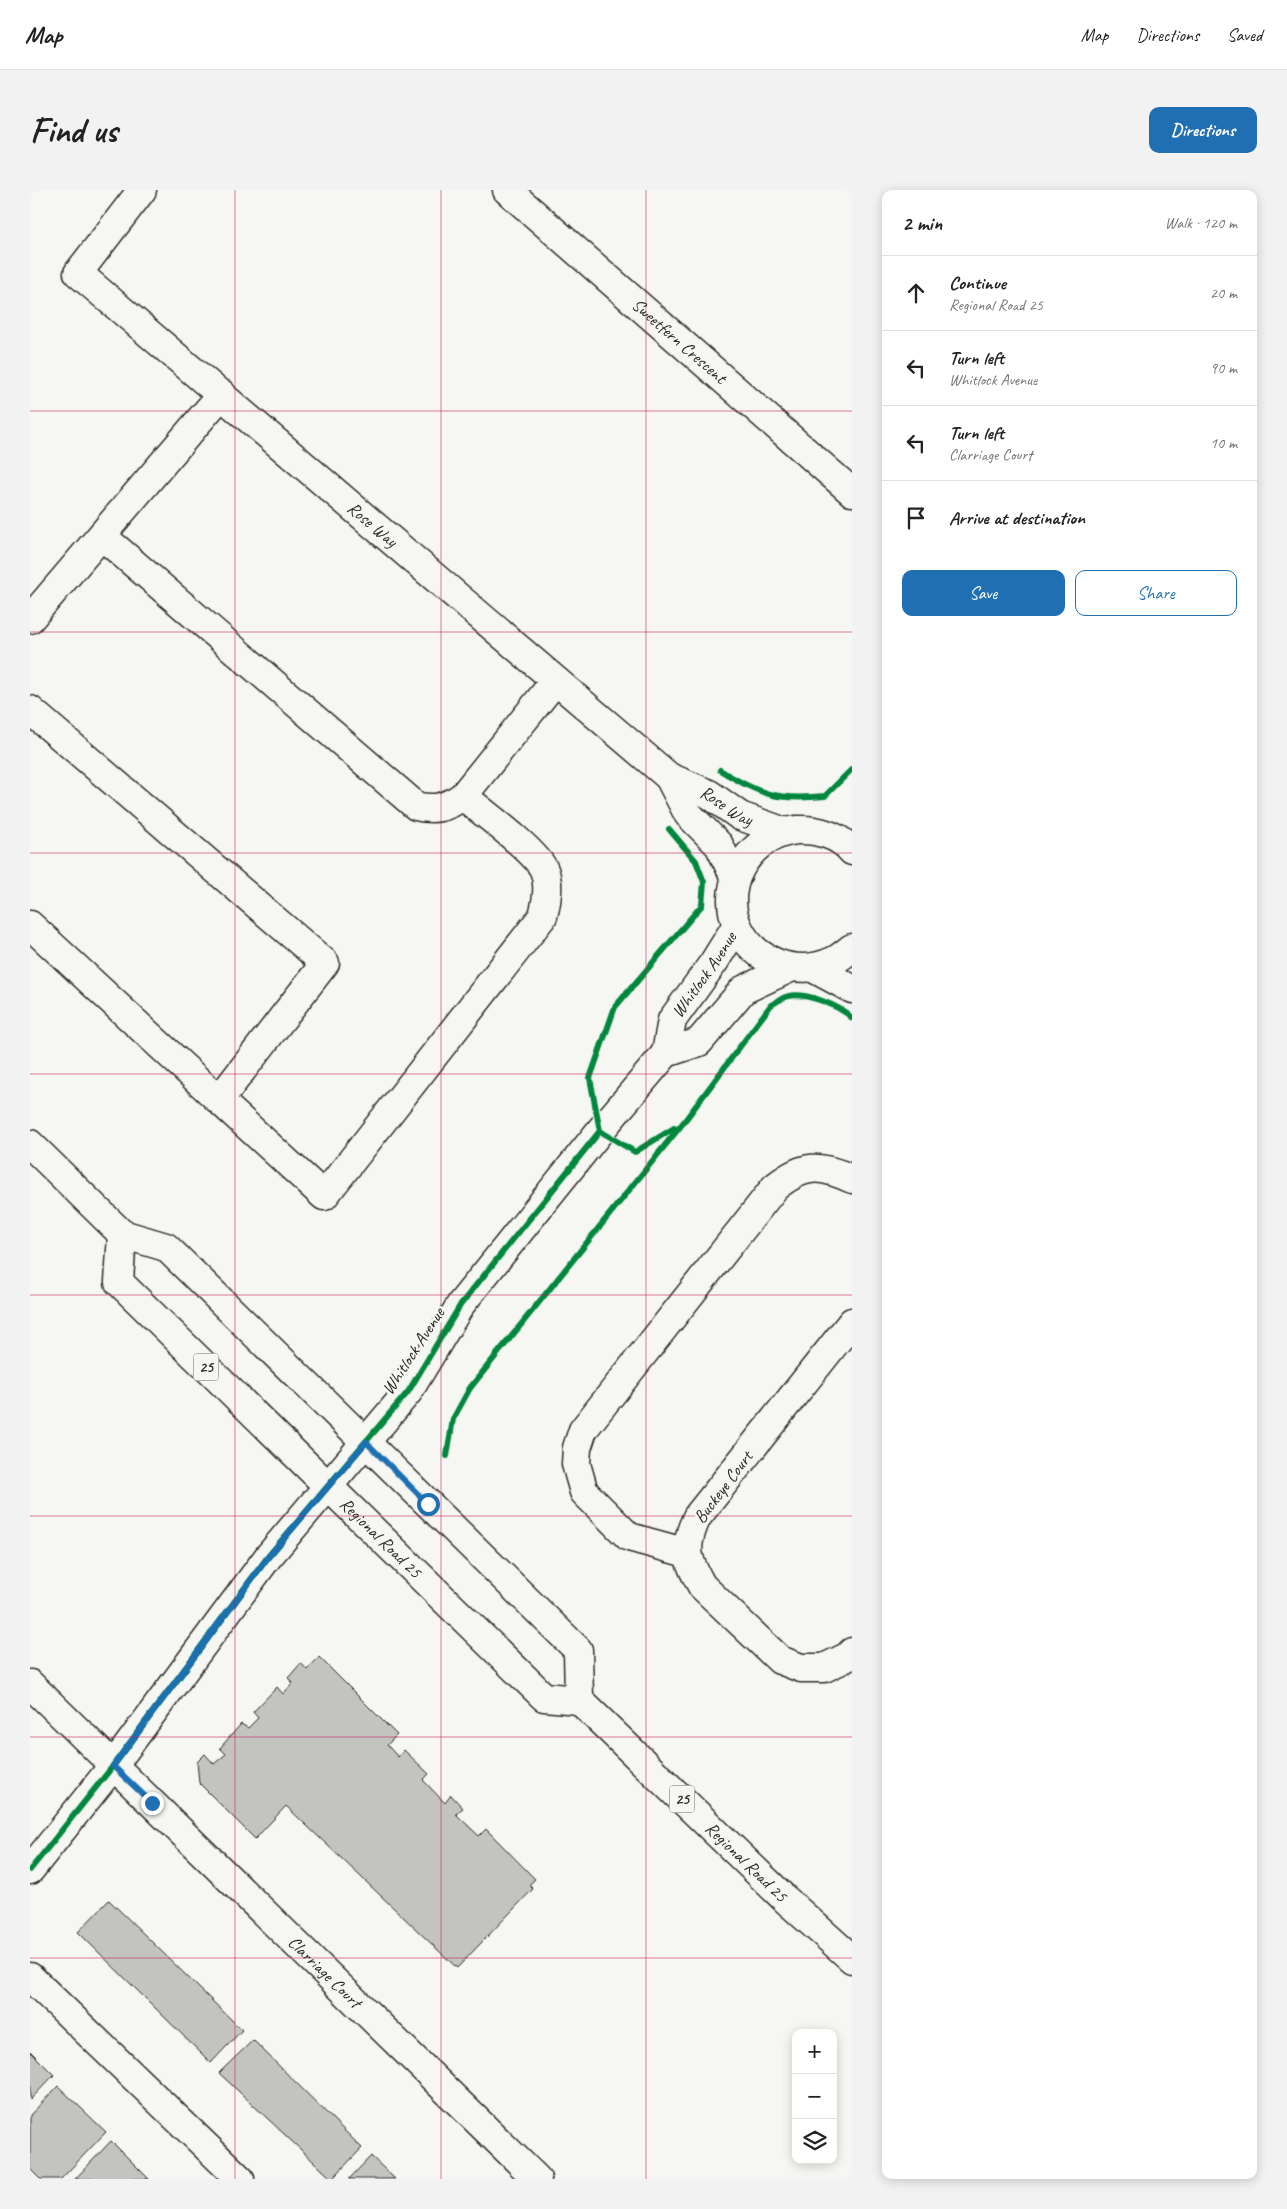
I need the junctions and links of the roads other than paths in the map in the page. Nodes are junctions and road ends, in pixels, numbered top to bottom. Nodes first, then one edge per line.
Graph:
1 (142, 190) edge
2 (507, 190) edge
3 (222, 394) junction
4 (852, 492) edge
5 (102, 536) junction
6 (30, 619) edge
7 (555, 681) junction
8 (30, 710) edge
9 (669, 777) junction
10 (463, 796) junction
11 (841, 829) edge
12 (785, 832) junction
13 (852, 851) edge
14 (735, 878) junction
15 (737, 925) junction
16 (30, 926) edge
17 (852, 948) edge
18 (801, 968) junction
19 (852, 989) edge
20 (666, 1053) junction
21 (219, 1100) junction
22 (30, 1144) edge
23 (852, 1179) edge
24 (122, 1234) junction
25 (852, 1322) edge
26 (366, 1442) junction
27 (329, 1486) junction
28 (687, 1553) junction
29 (852, 1652) edge
30 (30, 1684) edge
31 (579, 1700) junction
32 (113, 1766) junction
33 (30, 1870) edge
34 (852, 1959) edge
35 (30, 1977) edge
36 (240, 2179) edge
37 (537, 2179) edge

1 - 3 street, Rose Way
2 - 4 street, Sweetfern Crescent
3 - 5 street
3 - 7 street, Rose Way
5 - 6 street
5 - 10 street
7 - 9 street, Rose Way
7 - 10 street
8 - 21 street
9 - 12 street, Rose Way
9 - 14 street, Rose Way
10 - 21 street
11 - 12 street
11 - 13 street
12 - 14 street
14 - 15 street
15 - 18 street
15 - 20 street, Whitlock Avenue
16 - 21 street
17 - 18 street, Whitlock Avenue
18 - 19 street
18 - 20 street, Whitlock Avenue
20 - 26 street, Whitlock Avenue
22 - 24 street
23 - 28 street
24 - 26 street
24 - 27 street, Regional Road 25 / 25
25 - 28 street, Buckeye Court
26 - 27 street, Whitlock Avenue
26 - 31 street
27 - 31 street, Regional Road 25 / 25
27 - 32 street, Whitlock Avenue
28 - 29 street
30 - 32 street, Clarriage Court
31 - 34 street, Regional Road 25 / 25
32 - 33 street, Whitlock Avenue
32 - 37 street, Clarriage Court
35 - 36 street

